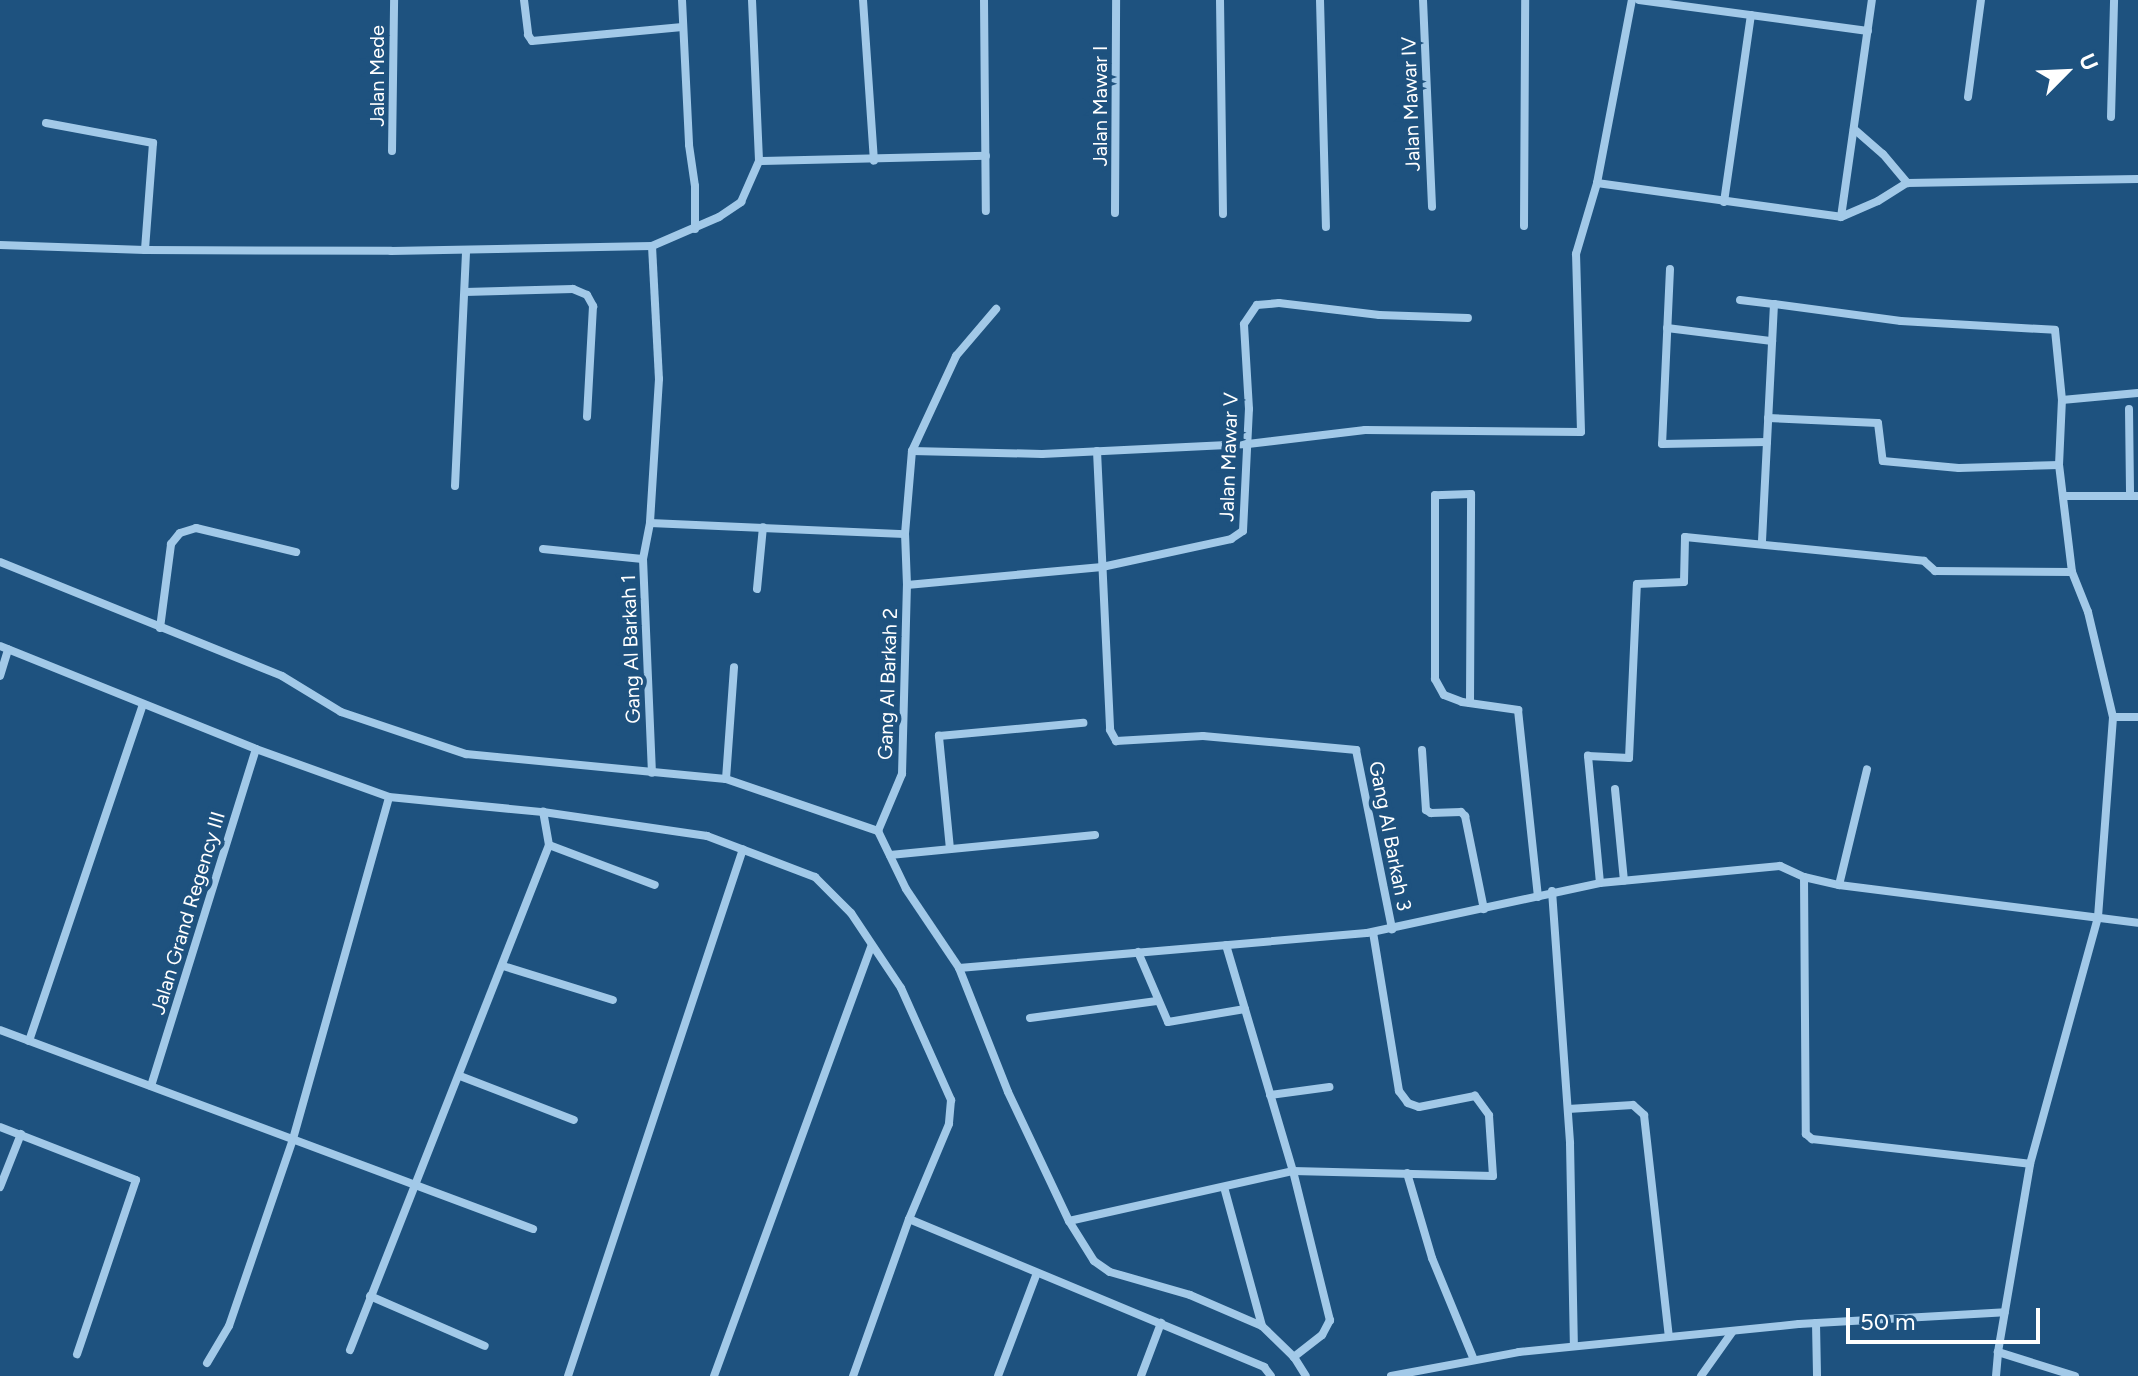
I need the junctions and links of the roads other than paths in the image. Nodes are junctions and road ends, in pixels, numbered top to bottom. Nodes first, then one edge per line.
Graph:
1 (394, 0) edge
2 (524, 0) edge
3 (682, 0) edge
4 (752, 0) edge
5 (863, 0) edge
6 (984, 0) edge
7 (1116, 0) edge
8 (1220, 0) edge
9 (1320, 0) edge
10 (1423, 0) edge
11 (1525, 0) edge
12 (1632, 0) edge
13 (1639, 0) edge
14 (1872, 0) edge
15 (1981, 0) edge
16 (2114, 0) edge
17 (1696, 4) edge
18 (1751, 15) junction
19 (682, 27) junction
20 (1868, 31) junction
21 (1968, 97) dead end
22 (2111, 117) dead end
23 (46, 123) dead end
24 (1854, 129) junction
25 (392, 151) dead end
26 (986, 156) junction
27 (759, 161) junction
28 (874, 161) junction
29 (2138, 179) edge
30 (1597, 183) junction
31 (1907, 183) junction
32 (1724, 202) junction
33 (1432, 207) dead end
34 (986, 211) dead end
35 (1115, 213) dead end
36 (1223, 214) dead end
37 (1841, 217) junction
38 (1524, 226) dead end
39 (1326, 227) dead end
40 (695, 229) junction
41 (0, 245) edge
42 (652, 246) junction
43 (145, 250) junction
44 (466, 250) junction
45 (1670, 269) dead end
46 (465, 292) junction
47 (1740, 300) dead end
48 (1774, 304) junction
49 (996, 309) dead end
50 (1468, 318) dead end
51 (1667, 328) junction
52 (1772, 341) junction
53 (2138, 393) edge
54 (2062, 400) junction
55 (2129, 409) dead end
56 (587, 417) dead end
57 (1768, 418) junction
58 (1767, 442) junction
59 (1248, 444) junction
60 (912, 451) junction
61 (1097, 451) junction
62 (2059, 465) junction
63 (455, 486) dead end
64 (2063, 496) junction
65 (2134, 496) edge
66 (650, 523) junction
67 (763, 527) junction
68 (905, 534) junction
69 (1762, 543) junction
70 (543, 549) dead end
71 (296, 552) dead end
72 (643, 559) junction
73 (0, 562) edge
74 (1102, 567) junction
75 (2072, 572) junction
76 (907, 585) junction
77 (757, 589) dead end
78 (160, 628) junction
79 (4, 648) edge
80 (734, 667) dead end
81 (0, 676) edge
82 (1470, 703) junction
83 (143, 705) junction
84 (2113, 717) junction
85 (2138, 717) edge
86 (1083, 723) dead end
87 (256, 749) junction
88 (1422, 750) dead end
89 (1867, 769) dead end
90 (652, 773) junction
91 (726, 779) junction
92 (1615, 789) dead end
93 (389, 797) junction
94 (543, 812) junction
95 (878, 831) junction
96 (1095, 835) dead end
97 (549, 845) junction
98 (743, 849) junction
99 (950, 849) junction
100 (890, 855) junction
101 (1804, 877) junction
102 (1624, 881) junction
103 (1600, 883) junction
104 (655, 885) dead end
105 (1839, 885) junction
106 (1552, 891) junction
107 (1538, 897) junction
108 (1484, 909) junction
109 (2098, 917) junction
110 (2138, 923) edge
111 (1392, 929) junction
112 (1373, 932) junction
113 (1226, 945) junction
114 (871, 946) junction
115 (1138, 952) junction
116 (503, 966) junction
117 (959, 968) junction
118 (613, 1000) dead end
119 (1157, 1001) junction
120 (1245, 1009) junction
121 (1030, 1018) dead end
122 (0, 1030) edge
123 (29, 1041) junction
124 (460, 1076) junction
125 (151, 1086) junction
126 (1329, 1087) dead end
127 (1270, 1095) junction
128 (1568, 1109) junction
129 (574, 1120) dead end
130 (0, 1127) edge
131 (21, 1134) junction
132 (293, 1139) junction
133 (2030, 1164) junction
134 (1293, 1171) junction
135 (1407, 1173) junction
136 (418, 1186) junction
137 (0, 1187) edge
138 (1224, 1187) junction
139 (909, 1219) junction
140 (1069, 1221) junction
141 (533, 1229) dead end
142 (1037, 1273) junction
143 (370, 1296) junction
144 (2005, 1312) junction
145 (1161, 1323) junction
146 (1816, 1323) junction
147 (1262, 1326) junction
148 (1733, 1331) junction
149 (1669, 1337) junction
150 (485, 1346) dead end
151 (1574, 1346) junction
152 (350, 1350) dead end
153 (1998, 1352) junction
154 (77, 1354) dead end
155 (1294, 1357) junction
156 (1474, 1360) junction
157 (207, 1363) dead end
158 (568, 1376) edge
159 (714, 1376) edge
160 (853, 1376) edge
161 (998, 1376) edge
162 (1141, 1376) edge
163 (1271, 1376) edge
164 (1306, 1376) edge
165 (1391, 1376) edge
166 (1701, 1376) edge
167 (1817, 1376) edge
168 (1996, 1376) edge
169 (2075, 1376) edge

1 - 25 street, Jalan Mede
2 - 19 street
3 - 19 street
4 - 27 street
5 - 28 street
6 - 26 street
7 - 35 street, Jalan Mawar I
8 - 36 street
9 - 39 street
10 - 33 street, Jalan Mawar IV
11 - 38 street
12 - 30 street
13 - 17 street
14 - 20 street
15 - 21 street
16 - 22 street
17 - 18 street
18 - 20 street
18 - 32 street
19 - 40 street
20 - 24 street
23 - 43 street
24 - 31 street
24 - 37 street
26 - 28 street
26 - 34 street
27 - 28 street
27 - 40 street
29 - 31 street
30 - 32 street
30 - 59 street
31 - 37 street
32 - 37 street
40 - 42 street
41 - 43 street
42 - 44 street
42 - 66 street, Gang Al Barkah 1
43 - 44 street
44 - 46 street
45 - 51 street
46 - 56 street
46 - 63 street
47 - 48 street
48 - 52 street
48 - 54 street
49 - 60 street
50 - 59 street, Jalan Mawar V
51 - 52 street
51 - 58 street
52 - 57 street
53 - 54 street
54 - 62 street
55 - 65 street
57 - 58 street
57 - 62 street
58 - 69 street
59 - 61 street
59 - 74 street, Jalan Mawar V
60 - 61 street
60 - 68 street, Gang Al Barkah 2
61 - 74 street
62 - 64 street
64 - 65 street
64 - 75 street
66 - 67 street
66 - 72 street, Gang Al Barkah 1
67 - 68 street
67 - 77 street
68 - 76 street, Gang Al Barkah 2
69 - 75 street
69 - 103 street
70 - 72 street
71 - 78 street
72 - 90 street, Gang Al Barkah 1
73 - 78 street
74 - 76 street, Jalan Mawar V
74 - 111 street, Gang Al Barkah 3
75 - 84 street
76 - 95 street, Gang Al Barkah 2
78 - 90 street
79 - 81 street
79 - 83 street
80 - 91 street
82 - 82 street
82 - 107 street
83 - 87 street
83 - 123 street
84 - 85 street
84 - 109 street
86 - 99 street
87 - 93 street
87 - 125 street, Jalan Grand Regency III
88 - 108 street
89 - 105 street
90 - 91 street
91 - 95 street
92 - 102 street
93 - 94 street
93 - 132 street
94 - 97 street
94 - 98 street
95 - 100 street
96 - 99 street
97 - 104 street
97 - 116 street
98 - 114 street
98 - 158 street
99 - 100 street
100 - 117 street
101 - 102 street
101 - 105 street
101 - 133 street
102 - 103 street
103 - 106 street
105 - 109 street
106 - 107 street
106 - 128 street
107 - 108 street
108 - 111 street
109 - 110 street
109 - 133 street
111 - 112 street
112 - 113 street
112 - 135 street
113 - 115 street
113 - 120 street
114 - 139 street
114 - 159 street
115 - 117 street
115 - 119 street
116 - 118 street
116 - 124 street
117 - 140 street
119 - 120 street
119 - 121 street
120 - 127 street
122 - 123 street
123 - 125 street
124 - 129 street
124 - 136 street
125 - 132 street
126 - 127 street
127 - 134 street
128 - 149 street
128 - 151 street
130 - 131 street
131 - 137 street
131 - 154 street
132 - 136 street
132 - 157 street
133 - 144 street
134 - 135 street
134 - 138 street
134 - 155 street
135 - 156 street
136 - 141 street
136 - 143 street
138 - 140 street
138 - 147 street
139 - 142 street
139 - 160 street
140 - 147 street
142 - 145 street
142 - 161 street
143 - 150 street
143 - 152 street
144 - 146 street
144 - 153 street
145 - 162 street
145 - 163 street
146 - 148 street
146 - 167 street
147 - 155 street
148 - 149 street
148 - 166 street
149 - 151 street
151 - 156 street
153 - 168 street
153 - 169 street
155 - 164 street
156 - 165 street

